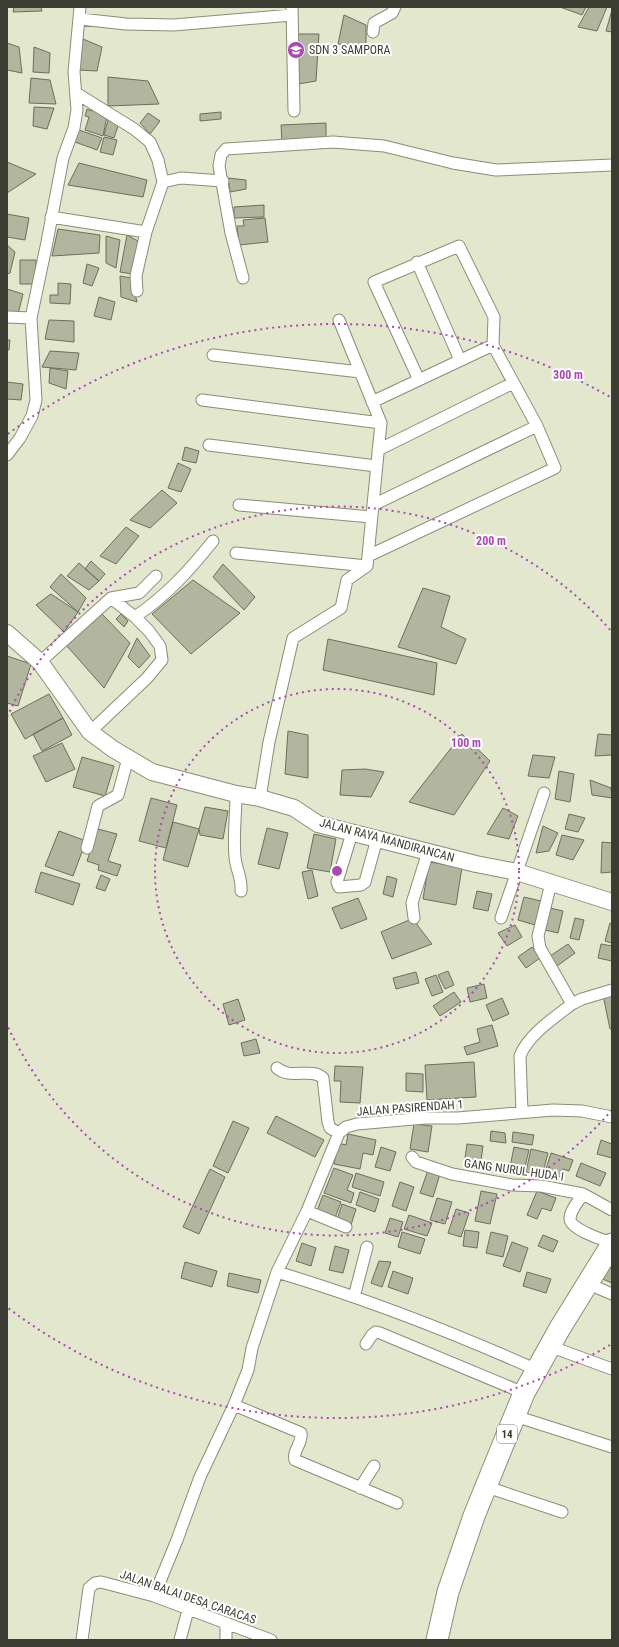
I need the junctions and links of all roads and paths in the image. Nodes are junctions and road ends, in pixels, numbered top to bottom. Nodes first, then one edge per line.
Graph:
1 (80, 7) edge
2 (395, 7) edge
3 (292, 11) edge
4 (80, 19) junction
5 (373, 32) dead end
6 (76, 93) junction
7 (294, 111) dead end
8 (612, 165) edge
9 (223, 181) junction
10 (163, 182) junction
11 (51, 217) junction
12 (146, 232) junction
13 (417, 262) junction
14 (243, 278) dead end
15 (137, 290) dead end
16 (7, 317) edge
17 (31, 318) junction
18 (339, 320) dead end
19 (493, 345) junction
20 (213, 355) dead end
21 (460, 360) junction
22 (360, 372) junction
23 (419, 380) junction
24 (513, 383) junction
25 (202, 400) dead end
26 (372, 402) junction
27 (381, 423) junction
28 (537, 426) junction
29 (209, 445) dead end
30 (378, 450) junction
31 (7, 455) edge
32 (376, 466) junction
33 (373, 504) junction
34 (239, 505) dead end
35 (371, 517) junction
36 (213, 541) dead end
37 (236, 553) dead end
38 (367, 561) junction
39 (156, 576) dead end
40 (111, 598) junction
41 (135, 617) junction
42 (7, 633) edge
43 (40, 662) junction
44 (90, 732) junction
45 (128, 758) junction
46 (544, 793) dead end
47 (236, 794) junction
48 (260, 798) junction
49 (352, 833) junction
50 (377, 839) junction
51 (87, 848) dead end
52 (428, 852) junction
53 (517, 872) junction
54 (551, 883) junction
55 (241, 891) dead end
56 (612, 902) edge
57 (414, 918) dead end
58 (501, 918) dead end
59 (612, 990) edge
60 (572, 1004) junction
61 (277, 1068) dead end
62 (522, 1112) junction
63 (612, 1117) edge
64 (339, 1133) junction
65 (412, 1157) dead end
66 (584, 1194) junction
67 (612, 1210) edge
68 (307, 1211) junction
69 (346, 1227) dead end
70 (612, 1244) edge
71 (367, 1247) dead end
72 (277, 1272) junction
73 (586, 1284) junction
74 (612, 1294) edge
75 (354, 1297) junction
76 (366, 1344) dead end
77 (549, 1346) junction
78 (612, 1369) edge
79 (537, 1370) junction
80 (524, 1392) junction
81 (234, 1405) junction
82 (515, 1416) junction
83 (612, 1447) edge
84 (374, 1466) dead end
85 (487, 1487) junction
86 (360, 1488) junction
87 (397, 1503) dead end
88 (562, 1512) dead end
89 (154, 1596) junction
90 (188, 1610) junction
91 (226, 1623) junction
92 (82, 1640) edge
93 (180, 1640) edge
94 (226, 1640) edge
95 (271, 1640) edge
96 (437, 1640) edge

1 - 4 street
2 - 5 street
3 - 4 street
3 - 7 street
4 - 6 street
6 - 10 street
6 - 11 street
8 - 9 street
9 - 10 street
9 - 14 street
10 - 12 street
11 - 12 street
11 - 17 street
12 - 15 street
13 - 19 street
13 - 21 street
13 - 23 street
16 - 17 street
17 - 31 street
18 - 22 street
19 - 21 street
19 - 24 street
20 - 22 street
21 - 23 street
22 - 26 street
23 - 26 street
24 - 28 street
24 - 30 street
25 - 27 street
26 - 27 street
27 - 30 street
28 - 33 street
28 - 38 street
29 - 32 street
30 - 32 street
32 - 33 street
33 - 35 street
34 - 35 street
35 - 38 street
36 - 41 street
37 - 38 street
38 - 48 street
39 - 40 street
40 - 41 street
40 - 43 street
41 - 44 street
42 - 43 street, JALAN RAYA MANDIRANCAN
43 - 44 street, JALAN RAYA MANDIRANCAN
44 - 45 street, JALAN RAYA MANDIRANCAN
45 - 47 street, JALAN RAYA MANDIRANCAN
45 - 51 street
46 - 53 street
47 - 48 street, JALAN RAYA MANDIRANCAN
47 - 55 street
48 - 49 street, JALAN RAYA MANDIRANCAN
49 - 50 street, JALAN RAYA MANDIRANCAN
49 - 50 street
50 - 52 street, JALAN RAYA MANDIRANCAN
52 - 53 street, JALAN RAYA MANDIRANCAN
52 - 57 street
53 - 54 street, JALAN RAYA MANDIRANCAN
53 - 58 street
54 - 56 street, JALAN RAYA MANDIRANCAN
54 - 60 street
59 - 60 street
60 - 62 street
61 - 64 street
62 - 63 street, JALAN PASIRENDAH 1
62 - 64 street, JALAN PASIRENDAH 1
64 - 68 street
65 - 66 street, GANG NURUL HUDA I
66 - 67 street, GANG NURUL HUDA I
66 - 70 street
68 - 69 street
68 - 72 street
70 - 73 highway, 14
71 - 75 street
72 - 75 street
72 - 81 street
73 - 74 street
73 - 77 highway, 14
75 - 79 street
76 - 80 street
77 - 78 street
77 - 79 highway, 14
79 - 80 highway, 14
80 - 82 highway, 14
81 - 86 street
81 - 89 street
82 - 83 street
82 - 85 highway, 14
84 - 86 street
85 - 88 street
85 - 96 highway, 14
86 - 87 street
89 - 90 street, JALAN BALAI DESA CARACAS
89 - 92 street, JALAN BALAI DESA CARACAS
90 - 91 street, JALAN BALAI DESA CARACAS
90 - 93 street
91 - 94 street
91 - 95 street, JALAN BALAI DESA CARACAS

